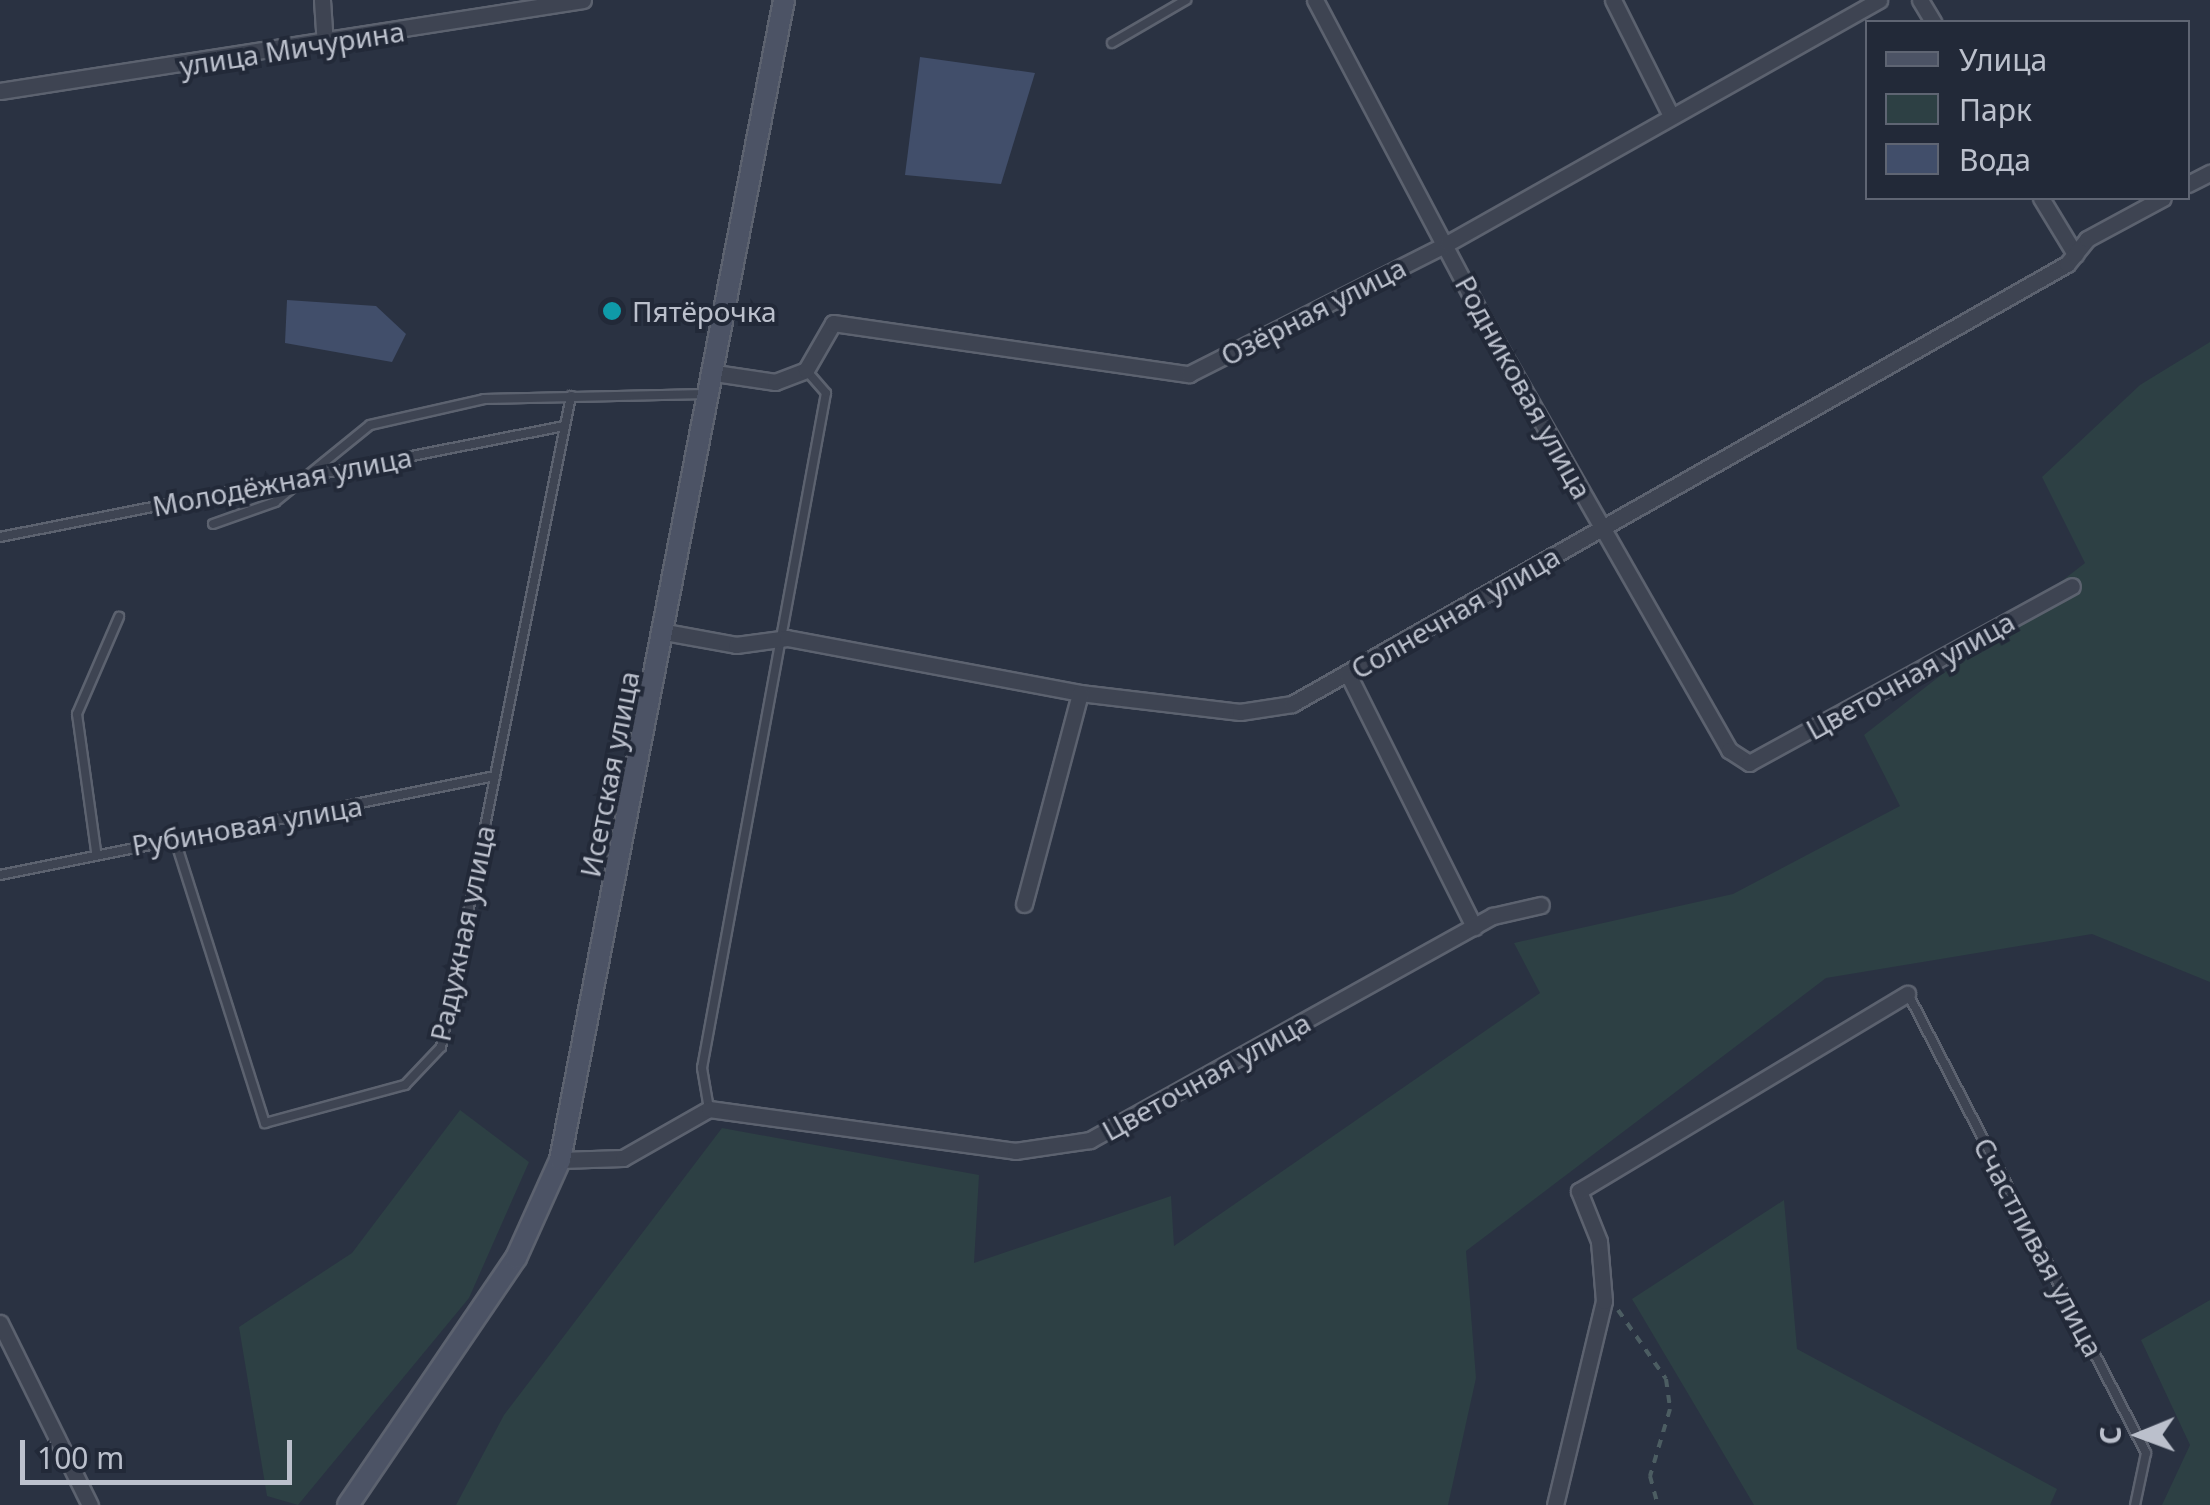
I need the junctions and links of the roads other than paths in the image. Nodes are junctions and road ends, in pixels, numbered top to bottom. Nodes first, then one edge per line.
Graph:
1 (322, 0) edge
2 (583, 0) edge
3 (784, 0) edge
4 (1186, 0) edge
5 (1315, 0) edge
6 (1612, 0) edge
7 (1879, 0) edge
8 (1112, 42) dead end
9 (325, 46) junction
10 (0, 91) edge
11 (1670, 114) junction
12 (2041, 200) edge
13 (2160, 200) edge
14 (1448, 243) junction
15 (2075, 254) junction
16 (806, 370) junction
17 (713, 383) junction
18 (570, 396) junction
19 (564, 426) junction
20 (311, 474) junction
21 (214, 524) dead end
22 (1601, 527) junction
23 (0, 537) edge
24 (2072, 586) dead end
25 (119, 617) dead end
26 (665, 632) junction
27 (787, 638) junction
28 (1348, 674) junction
29 (1080, 694) junction
30 (1748, 763) joint
31 (496, 776) junction
32 (176, 843) junction
33 (96, 851) junction
34 (0, 876) edge
35 (1024, 904) dead end
36 (1542, 905) dead end
37 (1474, 927) junction
38 (1907, 994) joint
39 (709, 1109) junction
40 (560, 1160) junction
41 (0, 1323) edge
42 (90, 1505) edge
43 (348, 1505) edge
44 (1555, 1505) edge
45 (2134, 1505) edge

1 - 9 street
2 - 9 street, улица Мичурина
3 - 17 main road, Исетская улица
4 - 8 lane
5 - 14 street, Родниковая улица
6 - 11 street
7 - 11 street, Озёрная улица
9 - 10 street, улица Мичурина
11 - 14 street, Озёрная улица
12 - 15 street
13 - 15 street, Солнечная улица
14 - 16 street, Озёрная улица
14 - 22 street, Родниковая улица
15 - 22 street, Солнечная улица
16 - 17 street
16 - 27 lane
17 - 18 lane
17 - 26 main road, Исетская улица
18 - 19 lane, Радужная улица
18 - 20 lane
19 - 20 lane, Молодёжная улица
19 - 31 lane, Радужная улица
20 - 21 lane
20 - 23 lane, Молодёжная улица
22 - 28 street, Солнечная улица
22 - 30 street, Родниковая улица
24 - 30 street, Цветочная улица
25 - 33 lane
26 - 27 street, Солнечная улица
26 - 40 main road, Исетская улица
27 - 29 street, Солнечная улица
27 - 39 lane
28 - 29 street, Солнечная улица
28 - 37 street
29 - 35 street
31 - 32 lane, Рубиновая улица
31 - 32 lane, Радужная улица
32 - 33 lane, Рубиновая улица
33 - 34 lane, Рубиновая улица
36 - 37 street, Цветочная улица
37 - 39 street, Цветочная улица
38 - 44 street
38 - 45 lane, Счастливая улица
39 - 40 street
40 - 43 main road, Исетская улица
41 - 42 street

